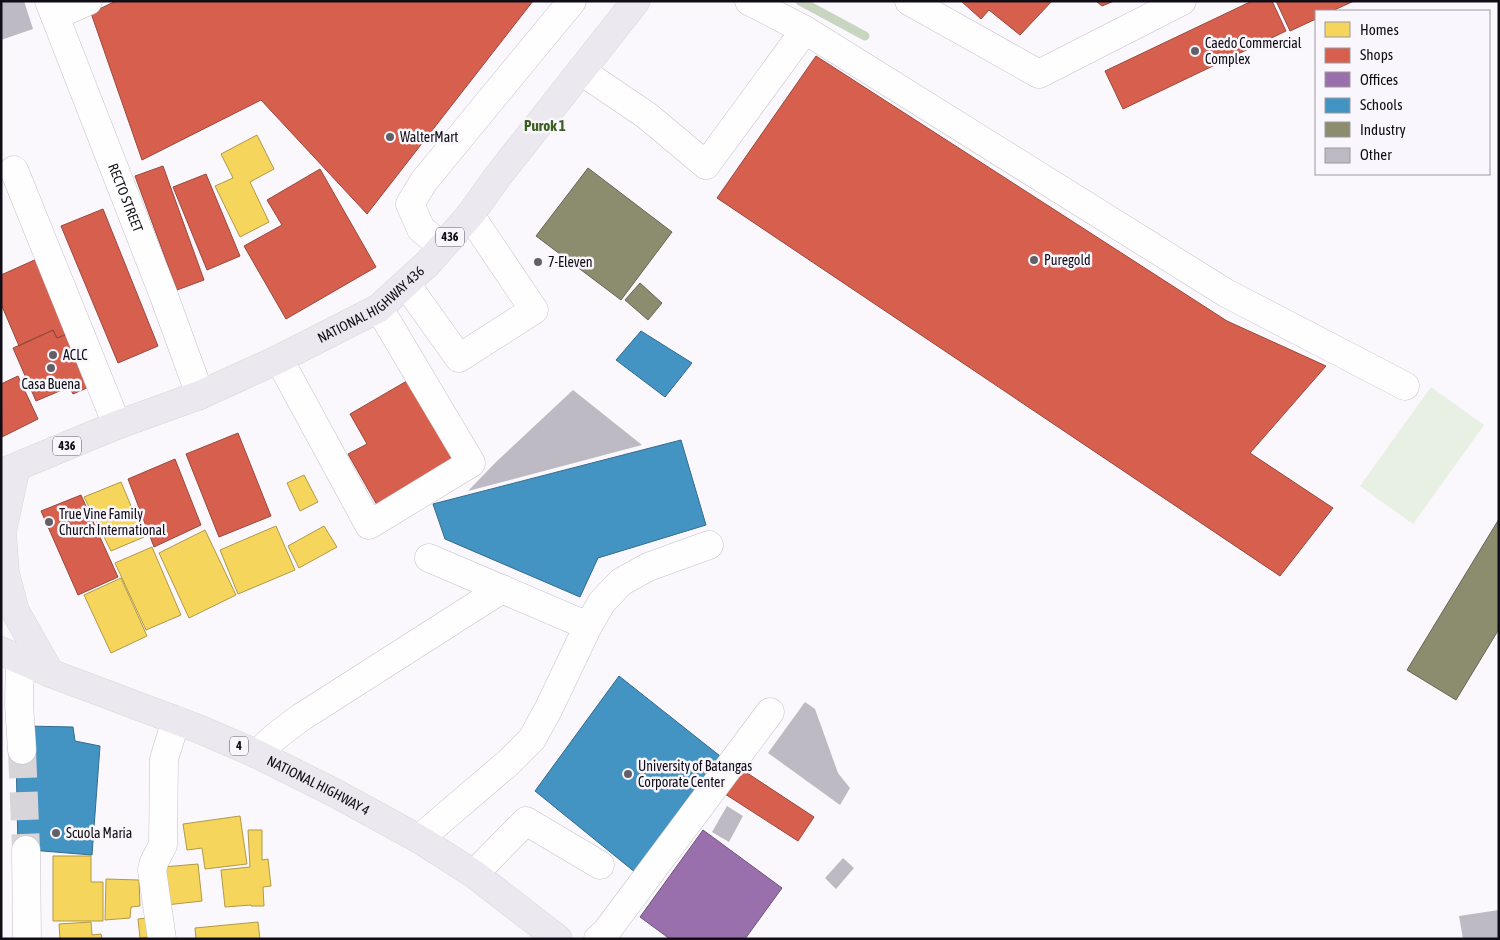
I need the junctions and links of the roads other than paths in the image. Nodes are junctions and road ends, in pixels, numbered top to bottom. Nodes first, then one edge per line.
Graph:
1 (88, 1) edge
2 (572, 1) edge
3 (636, 1) edge
4 (749, 1) edge
5 (909, 1) edge
6 (1182, 1) edge
7 (52, 9) edge
8 (804, 30) junction
9 (581, 71) junction
10 (14, 170) dead end
11 (470, 215) junction
12 (442, 246) junction
13 (406, 284) junction
14 (379, 308) junction
15 (279, 359) junction
16 (1405, 386) dead end
17 (200, 395) junction
18 (117, 425) junction
19 (9, 470) edge
20 (709, 545) dead end
21 (429, 558) dead end
22 (502, 590) junction
23 (588, 626) junction
24 (11, 655) edge
25 (50, 673) junction
26 (770, 712) dead end
27 (176, 720) junction
28 (22, 750) tunnel mouth
29 (257, 754) junction
30 (418, 839) junction
31 (26, 850) tunnel mouth
32 (600, 866) dead end
33 (474, 874) junction
34 (27, 939) edge
35 (162, 939) edge
36 (558, 939) edge
37 (598, 939) edge

1 - 7 street
2 - 12 street
3 - 9 main road, NATIONAL HIGHWAY 436 / 436
4 - 8 street
5 - 6 street
7 - 17 street, RECTO STREET
8 - 9 street
8 - 16 street
9 - 11 main road, NATIONAL HIGHWAY 436 / 436
10 - 18 street
11 - 12 main road, NATIONAL HIGHWAY 436 / 436
11 - 13 street
12 - 13 main road, NATIONAL HIGHWAY 436 / 436
13 - 14 main road, NATIONAL HIGHWAY 436 / 436
14 - 15 main road, NATIONAL HIGHWAY 436 / 436
14 - 15 street
15 - 17 main road, NATIONAL HIGHWAY 436 / 436
17 - 18 main road, NATIONAL HIGHWAY 436 / 436
18 - 19 main road, NATIONAL HIGHWAY 436 / 436
19 - 25 main road
20 - 23 street
21 - 22 street
22 - 23 street
22 - 29 street
23 - 30 street
24 - 25 main road, NATIONAL HIGHWAY 4 / 4
24 - 28 street
25 - 27 main road, NATIONAL HIGHWAY 4 / 4
26 - 37 street
27 - 29 main road, NATIONAL HIGHWAY 4 / 4
27 - 35 street
29 - 30 main road, NATIONAL HIGHWAY 4 / 4
30 - 33 main road, NATIONAL HIGHWAY 4 / 4
31 - 34 street
32 - 33 street
33 - 36 main road, NATIONAL HIGHWAY 4 / 4

